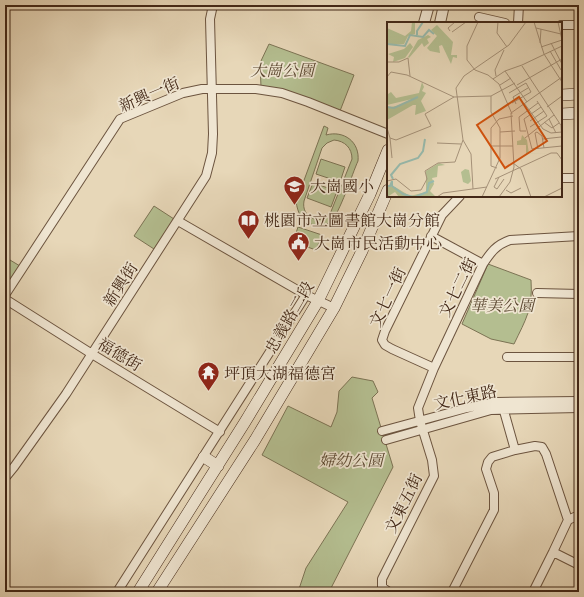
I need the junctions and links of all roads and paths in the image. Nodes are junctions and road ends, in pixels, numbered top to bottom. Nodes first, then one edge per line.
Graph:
1 (213, 5) edge
2 (429, 5) edge
3 (444, 5) edge
4 (519, 5) edge
5 (479, 17) dead end
6 (424, 22) edge
7 (440, 22) edge
8 (501, 22) edge
9 (518, 22) edge
10 (562, 25) edge
11 (579, 25) edge
12 (212, 89) junction
13 (579, 94) edge
14 (562, 95) edge
15 (579, 113) edge
16 (562, 114) edge
17 (387, 134) edge
18 (387, 152) edge
19 (562, 178) edge
20 (579, 178) edge
21 (387, 192) edge
22 (459, 197) edge
23 (178, 221) junction
24 (431, 236) junction
25 (579, 236) edge
26 (484, 264) junction
27 (537, 293) dead end
28 (579, 294) edge
29 (5, 295) edge
30 (306, 295) junction
31 (5, 299) edge
32 (318, 301) junction
33 (334, 308) junction
34 (92, 354) junction
35 (507, 357) dead end
36 (579, 357) edge
37 (434, 368) junction
38 (579, 401) edge
39 (502, 406) junction
40 (579, 408) edge
41 (421, 425) junction
42 (382, 431) dead end
43 (220, 432) junction
44 (386, 440) dead end
45 (515, 450) junction
46 (204, 457) junction
47 (218, 466) junction
48 (5, 478) edge
49 (579, 515) edge
50 (568, 520) junction
51 (553, 552) junction
52 (579, 565) edge
53 (117, 592) edge
54 (138, 592) edge
55 (157, 592) edge
56 (389, 592) edge
57 (452, 592) edge
58 (533, 592) edge

1 - 12 street, 新興街
2 - 6 street
3 - 7 street
4 - 9 street
5 - 8 street
10 - 11 street
12 - 17 street, 新興一街
12 - 23 street, 新興街
12 - 29 street, 新興一街
13 - 14 main road
15 - 16 main road
18 - 32 main road, 忠義路二段
19 - 20 street
21 - 33 main road, 忠義路二段
22 - 24 street, 文七一街
23 - 30 street
23 - 34 street, 新興街
24 - 26 street
24 - 37 street, 文七一街
25 - 26 street, 文七二街
26 - 37 street, 文七二街
27 - 28 street
30 - 32 street
30 - 43 street
31 - 34 street, 福德街
32 - 33 street
32 - 47 main road, 忠義路二段
33 - 55 main road, 忠義路二段
34 - 43 street, 福德街
34 - 48 street, 新興街
35 - 36 street
37 - 41 street, 文七二街
38 - 39 street, 文化東路
39 - 40 street, 文化東路
39 - 41 street, 文化東路
39 - 45 street
41 - 42 street, 文化東路
41 - 44 street, 文化東路
41 - 56 street, 文東五街
43 - 46 street
45 - 50 street
45 - 57 street
46 - 47 main road
46 - 53 street
47 - 54 main road, 忠義路二段
49 - 50 street
50 - 51 street
51 - 52 street
51 - 58 street

